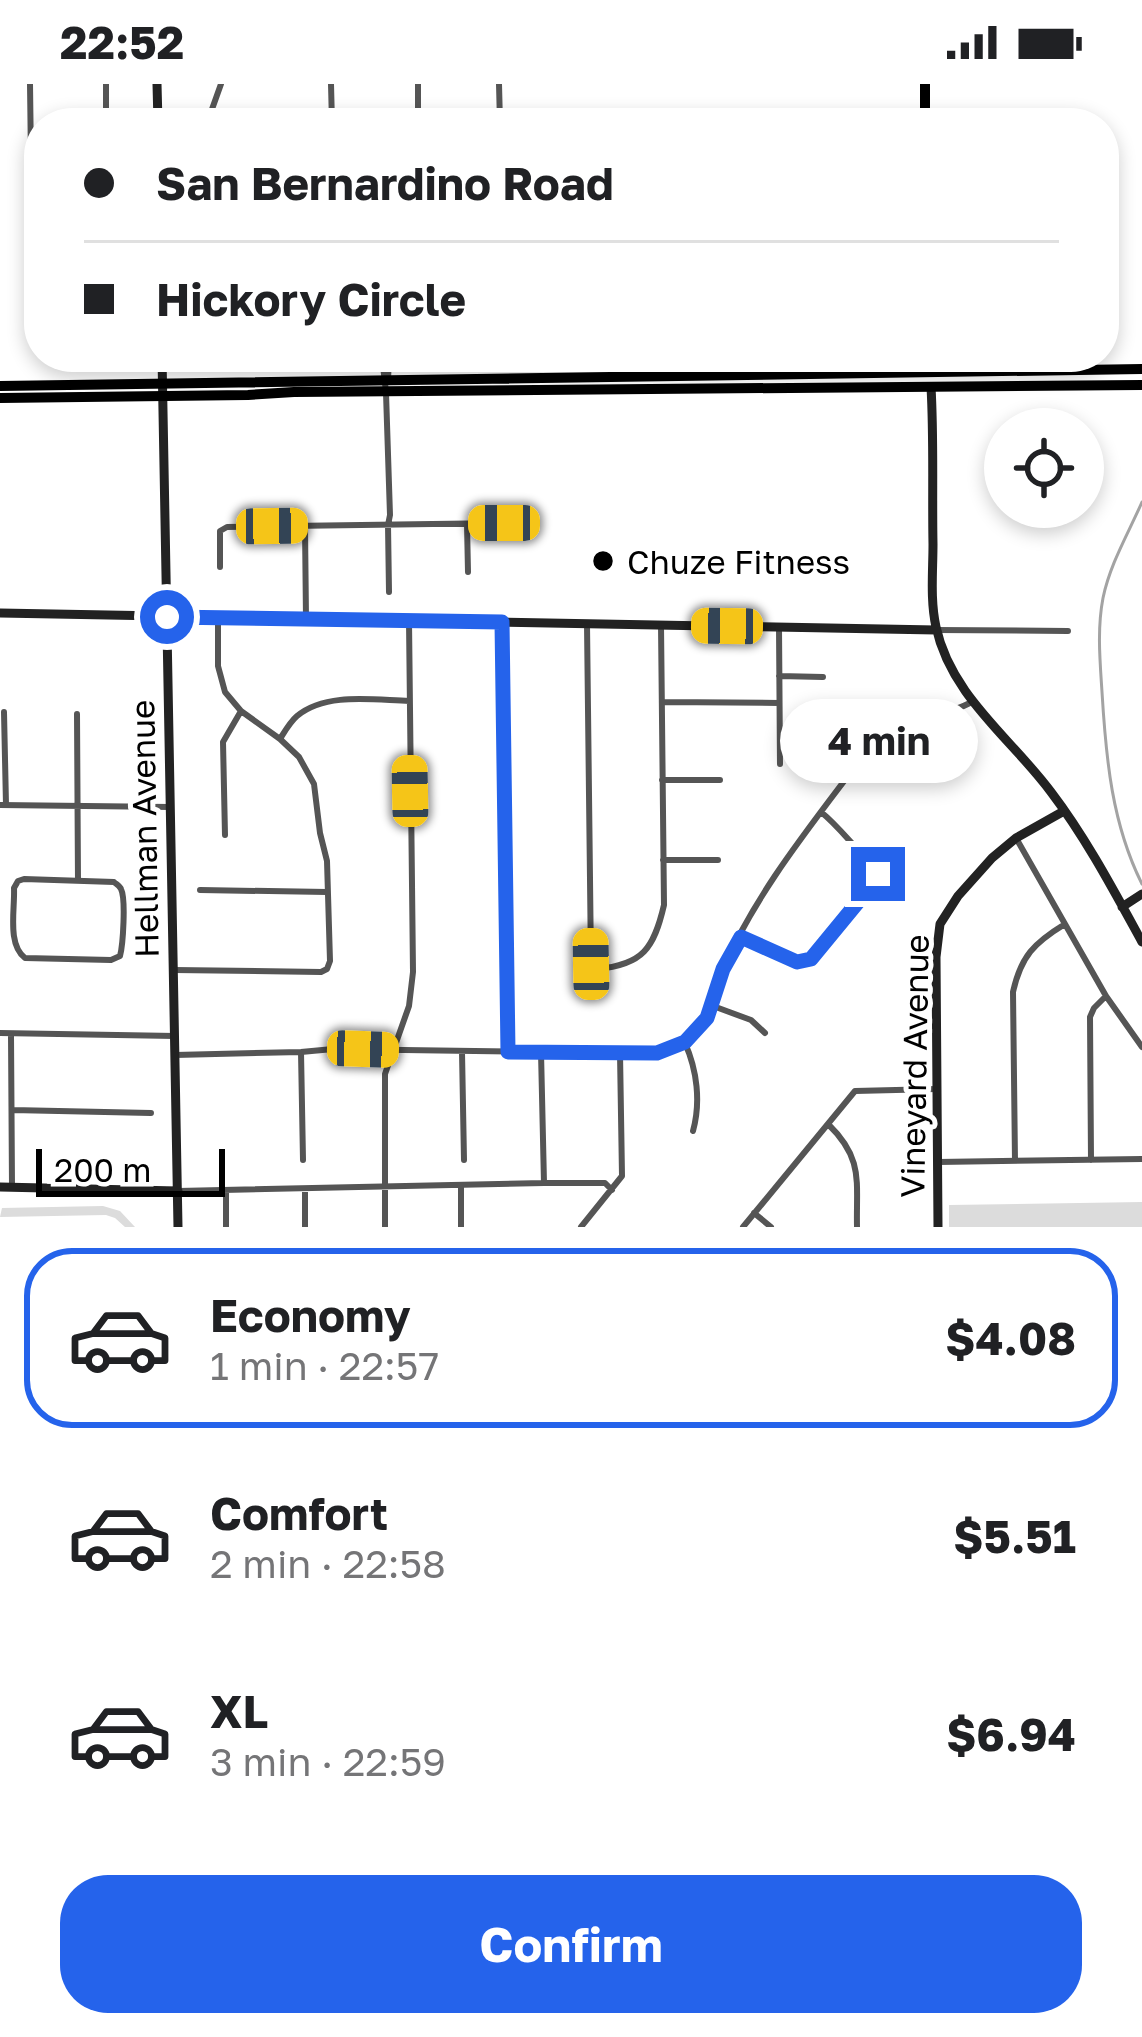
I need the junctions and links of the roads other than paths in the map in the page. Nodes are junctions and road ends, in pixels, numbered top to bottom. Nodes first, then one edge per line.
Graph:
1 (162, 372) edge
2 (386, 372) edge
3 (888, 372) edge
4 (930, 372) edge
5 (386, 384) junction
6 (1142, 385) edge
7 (0, 386) edge
8 (931, 387) junction
9 (163, 388) junction
10 (0, 398) edge
11 (504, 523) dead end
12 (467, 524) junction
13 (388, 525) junction
14 (305, 526) junction
15 (220, 567) dead end
16 (468, 572) dead end
17 (389, 592) dead end
18 (0, 613) edge
19 (167, 617) junction
20 (218, 617) junction
21 (306, 619) junction
22 (410, 621) junction
23 (502, 622) junction
24 (587, 624) junction
25 (661, 625) junction
26 (779, 627) junction
27 (937, 629) junction
28 (1068, 631) dead end
29 (778, 676) junction
30 (823, 677) dead end
31 (409, 701) junction
32 (662, 702) junction
33 (972, 702) junction
34 (779, 703) junction
35 (241, 711) junction
36 (4, 712) dead end
37 (77, 714) dead end
38 (280, 739) junction
39 (866, 752) junction
40 (780, 764) dead end
41 (901, 778) dead end
42 (662, 780) junction
43 (720, 780) dead end
44 (3, 805) edge
45 (79, 806) junction
46 (172, 807) junction
47 (1064, 811) junction
48 (821, 812) junction
49 (225, 835) dead end
50 (1016, 838) junction
51 (663, 860) junction
52 (718, 860) dead end
53 (78, 881) junction
54 (200, 890) dead end
55 (327, 892) junction
56 (1138, 896) edge
57 (1122, 907) junction
58 (1065, 924) junction
59 (741, 937) junction
60 (1142, 942) edge
61 (174, 970) junction
62 (1106, 996) junction
63 (713, 1006) junction
64 (0, 1034) edge
65 (11, 1034) junction
66 (765, 1034) dead end
67 (175, 1036) junction
68 (685, 1042) junction
69 (1142, 1048) edge
70 (393, 1050) junction
71 (301, 1052) junction
72 (462, 1052) junction
73 (508, 1052) junction
74 (541, 1052) junction
75 (620, 1053) junction
76 (175, 1055) junction
77 (937, 1089) junction
78 (12, 1110) junction
79 (151, 1113) dead end
80 (828, 1124) junction
81 (693, 1132) dead end
82 (1142, 1159) edge
83 (303, 1160) dead end
84 (464, 1160) dead end
85 (1091, 1160) junction
86 (1016, 1161) junction
87 (938, 1162) junction
88 (544, 1184) junction
89 (460, 1185) junction
90 (6, 1187) edge
91 (385, 1187) junction
92 (305, 1189) junction
93 (226, 1190) junction
94 (612, 1190) junction
95 (178, 1191) junction
96 (754, 1213) junction
97 (178, 1227) edge
98 (226, 1227) edge
99 (305, 1227) edge
100 (385, 1227) edge
101 (461, 1227) edge
102 (580, 1227) edge
103 (743, 1227) edge
104 (771, 1227) edge
105 (857, 1227) edge
106 (938, 1227) edge

1 - 9 street, Hellman Avenue
2 - 5 street
3 - 5 main road
4 - 8 main road
5 - 8 main road
5 - 9 main road
5 - 13 street
6 - 8 main road
7 - 9 main road
8 - 27 street
9 - 10 main road
9 - 19 street, Hellman Avenue
11 - 12 street
12 - 13 street
12 - 16 street
13 - 14 street
13 - 17 street
14 - 15 street
14 - 21 street
18 - 19 street
19 - 20 street
19 - 46 street, Hellman Avenue
20 - 21 street
20 - 35 street
21 - 22 street
22 - 23 street
22 - 31 street
23 - 24 street
23 - 73 street
24 - 25 street
24 - 51 street
25 - 26 street
25 - 32 street
26 - 27 street
26 - 29 street
27 - 28 street
27 - 33 street
29 - 30 street
29 - 34 street
31 - 38 street
31 - 70 street
32 - 34 street
32 - 42 street
33 - 39 street
33 - 47 street
34 - 40 street
35 - 38 street
35 - 49 street
36 - 44 street
37 - 45 street
38 - 55 street
39 - 41 street
39 - 48 street
42 - 43 street
42 - 51 street
44 - 45 street
45 - 46 street
45 - 53 street
46 - 61 street, Hellman Avenue
47 - 50 street, Vineyard Avenue
47 - 57 street
48 - 59 street
48 - 59 street
50 - 58 street
50 - 77 street, Vineyard Avenue
51 - 52 street
53 - 53 street
54 - 55 street
55 - 61 street
56 - 57 street
57 - 60 street
58 - 62 street
58 - 86 street
59 - 63 street
61 - 67 street, Hellman Avenue
62 - 69 street
62 - 85 street
63 - 66 street
63 - 68 street
64 - 65 street
65 - 67 street
65 - 78 street
67 - 76 street, Hellman Avenue
68 - 75 street
68 - 81 street
70 - 71 street
70 - 72 street
70 - 91 street
71 - 76 street
71 - 83 street
72 - 73 street
72 - 84 street
73 - 74 street
74 - 75 street
74 - 88 street
75 - 94 street
76 - 95 street, Hellman Avenue
77 - 80 street
77 - 87 street, Vineyard Avenue
78 - 79 street
78 - 90 street
80 - 96 street
80 - 105 street
82 - 85 street
85 - 86 street
86 - 87 street
87 - 106 street, Vineyard Avenue
88 - 89 street
88 - 94 street
89 - 91 street
89 - 101 street
90 - 95 street
91 - 92 street
91 - 100 street
92 - 93 street
92 - 99 street
93 - 95 street
93 - 98 street
94 - 102 street
95 - 97 street, Hellman Avenue
96 - 103 street
96 - 104 street

